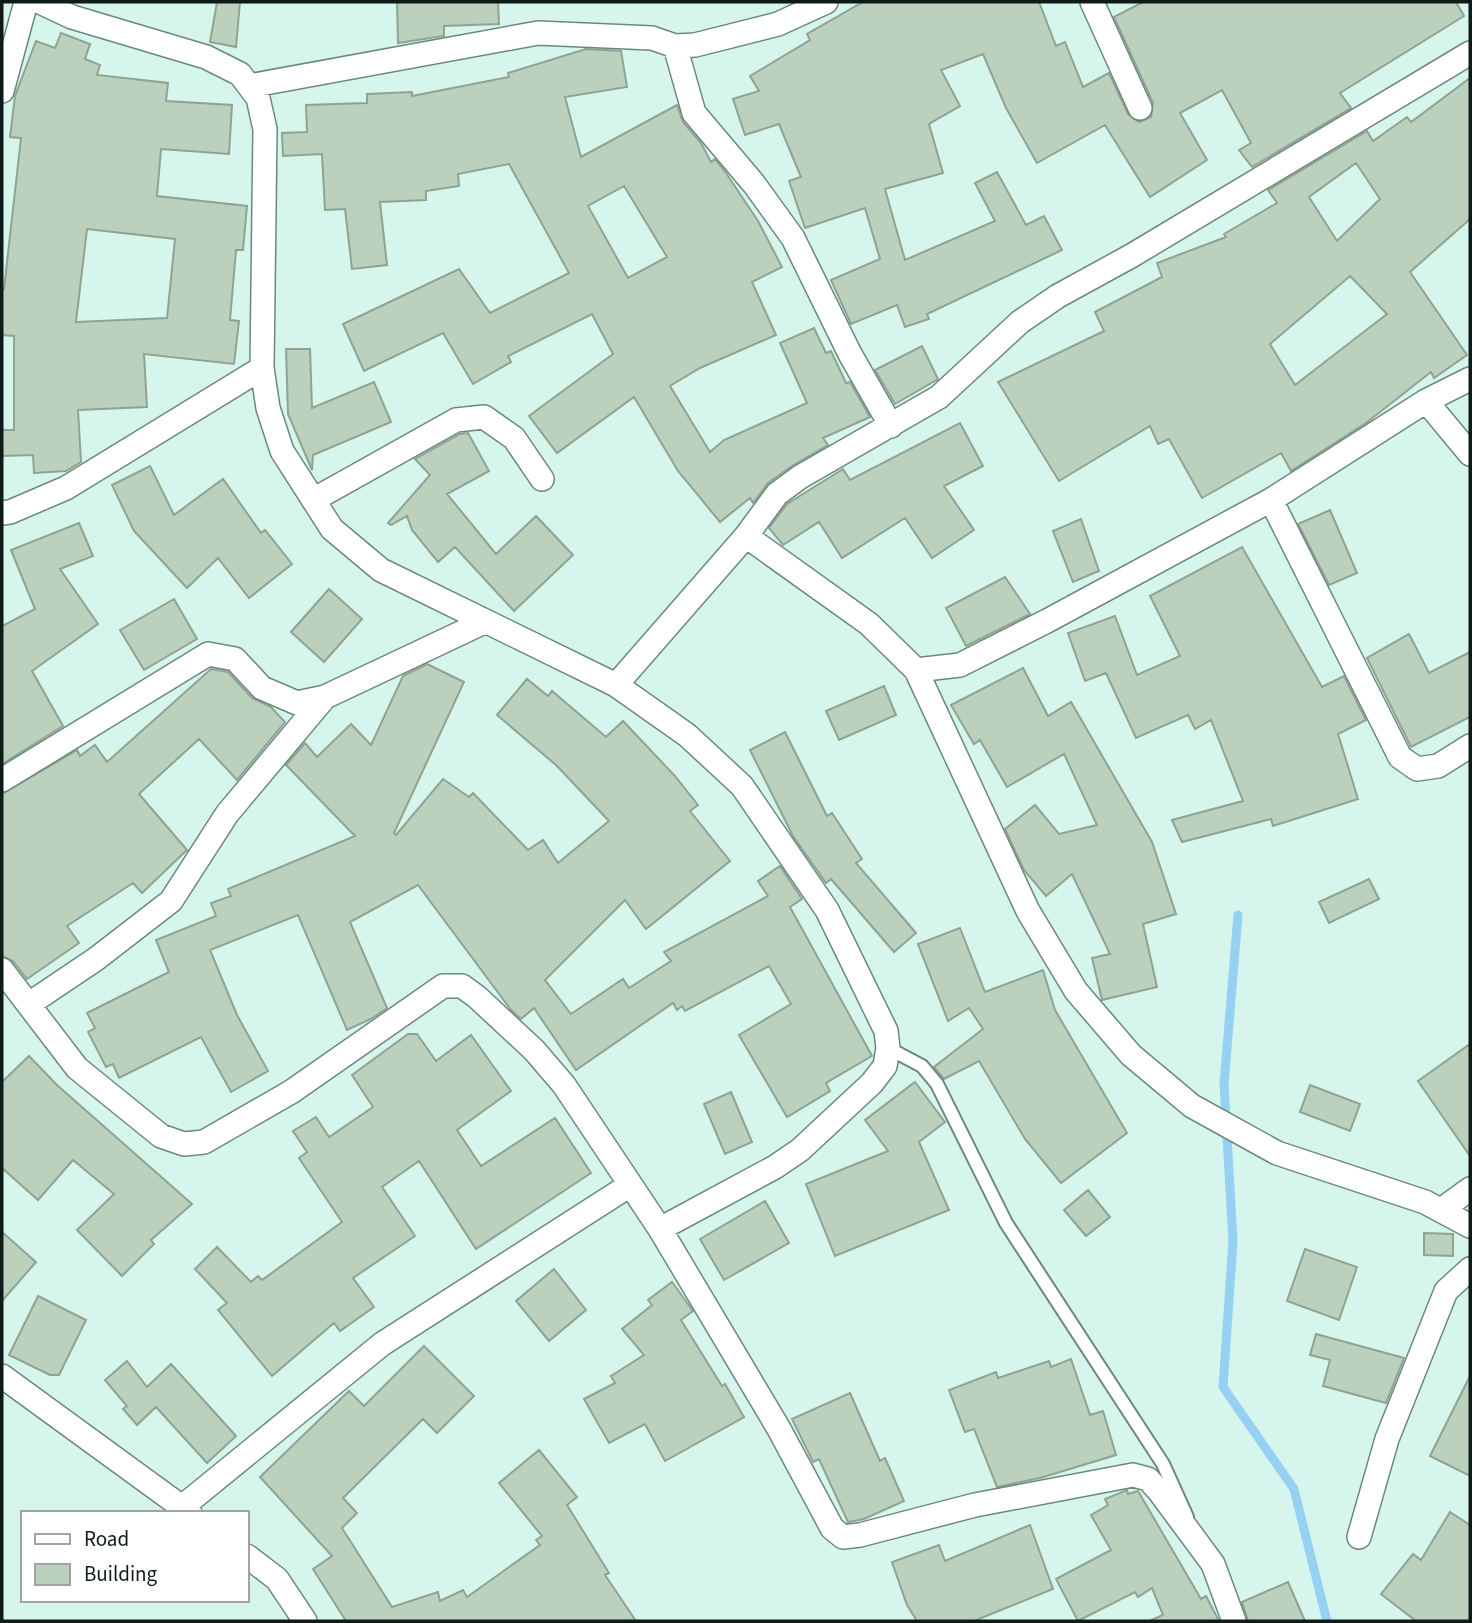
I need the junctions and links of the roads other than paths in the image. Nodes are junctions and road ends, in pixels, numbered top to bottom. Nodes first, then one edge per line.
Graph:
1 (26, 2) edge
2 (40, 2) edge
3 (826, 2) edge
4 (1092, 2) edge
5 (675, 46) junction
6 (1470, 53) edge
7 (249, 86) junction
8 (2, 91) edge
9 (1140, 108) dead end
10 (262, 368) junction
11 (1470, 379) edge
12 (1426, 401) junction
13 (891, 426) junction
14 (1470, 454) edge
15 (542, 479) dead end
16 (313, 499) junction
17 (1271, 500) junction
18 (2, 513) edge
19 (746, 536) junction
20 (484, 622) junction
21 (916, 670) junction
22 (616, 685) junction
23 (325, 697) junction
24 (1470, 746) edge
25 (2, 780) edge
26 (2, 970) edge
27 (29, 1004) junction
28 (888, 1048) junction
29 (631, 1185) junction
30 (1470, 1189) edge
31 (1441, 1210) junction
32 (1470, 1226) edge
33 (660, 1229) junction
34 (1470, 1269) edge
35 (2, 1376) edge
36 (186, 1510) edge
37 (1359, 1537) dead end
38 (1194, 1538) junction
39 (248, 1557) edge
40 (305, 1621) edge
41 (1234, 1621) edge

1 - 8 street
2 - 7 street
3 - 5 street
4 - 9 street
5 - 7 street
5 - 13 street
6 - 13 street
7 - 10 street
10 - 16 street
10 - 18 street
11 - 12 street
12 - 14 street
12 - 17 street
13 - 19 street
15 - 16 street
16 - 20 street
17 - 21 street
17 - 24 street
19 - 21 street
19 - 22 street
20 - 22 street
20 - 23 street
21 - 31 street
22 - 28 street
23 - 25 street
23 - 27 street
26 - 27 street
27 - 29 street
28 - 33 street
28 - 38 lane
29 - 33 street
29 - 36 street
30 - 31 street
31 - 32 street
33 - 38 street
34 - 37 street
35 - 36 street
38 - 41 street
39 - 40 street

